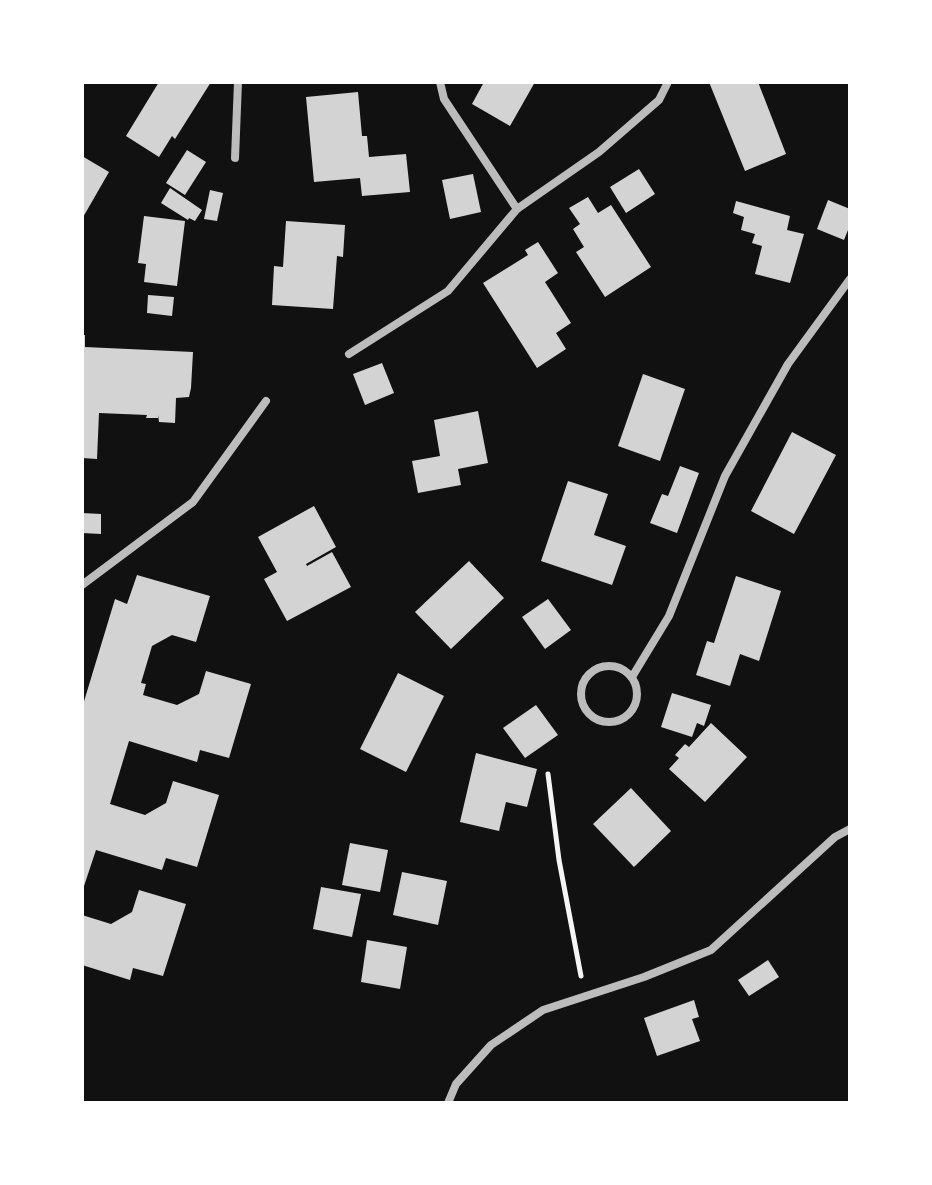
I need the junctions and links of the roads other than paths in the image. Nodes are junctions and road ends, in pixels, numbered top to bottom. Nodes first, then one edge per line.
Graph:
1 (238, 82) edge
2 (440, 82) edge
3 (668, 82) edge
4 (235, 158) dead end
5 (517, 209) junction
6 (850, 279) edge
7 (349, 354) dead end
8 (266, 401) dead end
9 (82, 585) edge
10 (632, 677) junction
11 (850, 829) edge
12 (448, 1103) edge

1 - 4 street
2 - 5 street
3 - 5 street
5 - 7 street
6 - 10 street
8 - 9 street
10 - 10 street
11 - 12 street

